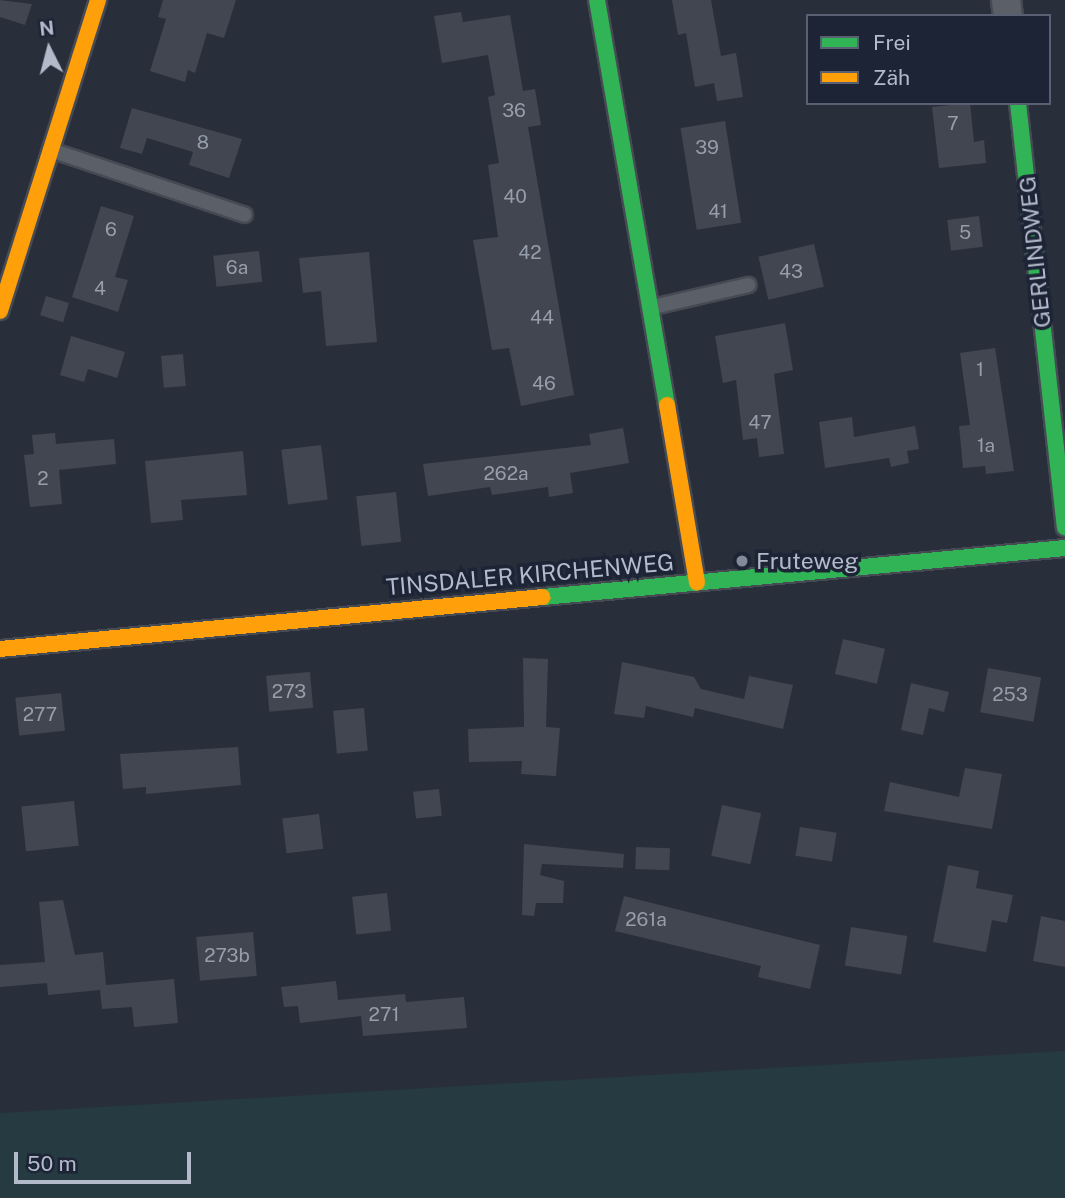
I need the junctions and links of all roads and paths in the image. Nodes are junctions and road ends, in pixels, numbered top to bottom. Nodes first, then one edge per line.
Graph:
1 (98, 0) edge
2 (597, 0) edge
3 (1018, 105) edge
4 (52, 150) junction
5 (245, 215) dead end
6 (748, 285) dead end
7 (648, 308) junction
8 (0, 310) edge
9 (1065, 527) edge
10 (1065, 548) edge
11 (697, 582) junction
12 (1, 644) edge

1 - 4 street
2 - 7 street
3 - 9 street, GERLINDWEG
4 - 5 lane
4 - 8 street
6 - 7 lane
7 - 11 street
10 - 11 street, TINSDALER KIRCHENWEG
11 - 12 street, TINSDALER KIRCHENWEG

